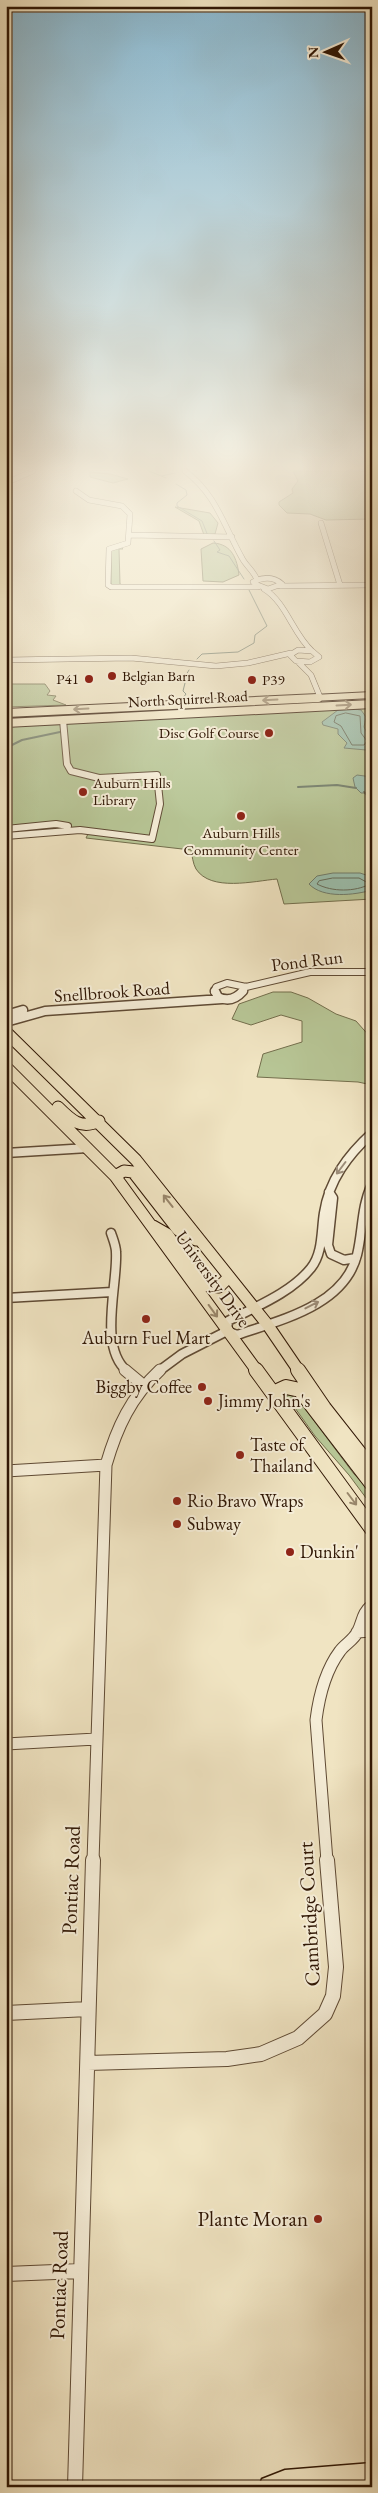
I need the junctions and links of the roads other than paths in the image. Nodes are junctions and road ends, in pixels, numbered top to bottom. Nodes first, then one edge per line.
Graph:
1 (117, 587) edge
2 (156, 587) edge
3 (263, 587) edge
4 (278, 587) edge
5 (282, 607) junction
6 (297, 634) junction
7 (312, 651) junction
8 (293, 652) junction
9 (267, 659) junction
10 (6, 660) edge
11 (316, 660) junction
12 (296, 661) junction
13 (311, 675) junction
14 (372, 695) edge
15 (320, 697) junction
16 (248, 701) junction
17 (214, 703) junction
18 (372, 704) edge
19 (316, 706) junction
20 (130, 707) junction
21 (102, 708) junction
22 (244, 710) junction
23 (208, 712) junction
24 (6, 713) edge
25 (124, 716) junction
26 (94, 718) junction
27 (63, 720) junction
28 (6, 722) edge
29 (6, 829) edge
30 (80, 830) junction
31 (6, 836) edge
32 (372, 972) edge
33 (246, 987) junction
34 (214, 993) junction
35 (222, 999) junction
36 (6, 1015) edge
37 (6, 1022) edge
38 (6, 1032) edge
39 (6, 1044) edge
40 (8, 1069) edge
41 (67, 1090) junction
42 (99, 1121) junction
43 (372, 1133) edge
44 (88, 1148) junction
45 (6, 1153) edge
46 (115, 1176) junction
47 (372, 1184) edge
48 (329, 1192) junction
49 (150, 1224) junction
50 (111, 1233) dead end
51 (200, 1242) junction
52 (356, 1258) junction
53 (229, 1277) junction
54 (112, 1292) junction
55 (6, 1298) edge
56 (253, 1307) junction
57 (267, 1324) junction
58 (227, 1331) junction
59 (143, 1385) junction
60 (273, 1393) junction
61 (106, 1465) junction
62 (372, 1469) edge
63 (6, 1470) edge
64 (372, 1484) edge
65 (369, 1523) edge
66 (372, 1605) edge
67 (372, 1631) edge
68 (357, 1632) junction
69 (96, 1739) junction
70 (6, 1744) edge
71 (88, 2009) junction
72 (6, 2013) edge
73 (88, 2063) junction
74 (80, 2271) junction
75 (6, 2274) edge
76 (372, 2474) edge
77 (75, 2487) edge
78 (270, 2487) edge

1 - 2 street
3 - 5 street
4 - 5 street
5 - 6 street
6 - 7 street
6 - 8 street
7 - 8 street
7 - 11 street
8 - 9 street
8 - 12 street
9 - 10 street
9 - 12 street
11 - 12 street
11 - 13 street
12 - 13 street
13 - 15 street
14 - 15 main road, North Squirrel Road
15 -> 16 main road, North Squirrel Road
15 - 19 main road
16 - 17 main road, North Squirrel Road
16 - 22 main road
17 - 20 main road, North Squirrel Road
17 - 23 main road
19 -> 18 main road, North Squirrel Road
19 - 22 main road, North Squirrel Road
20 - 21 main road, North Squirrel Road
20 - 25 main road
21 -> 24 main road, North Squirrel Road
21 - 26 main road
22 - 23 main road, North Squirrel Road
23 - 25 main road, North Squirrel Road
25 - 26 main road, North Squirrel Road
26 - 27 main road, North Squirrel Road
27 - 28 main road, North Squirrel Road
27 - 30 street
29 - 30 street
30 - 31 street
32 - 33 street, Pond Run
33 - 34 street, Pond Run
33 - 35 street, Pond Run
34 - 35 street
34 - 36 street, Snellbrook Road
35 - 37 street, Snellbrook Road
38 - 41 main road, University Drive
39 - 41 main road
40 - 42 main road
40 - 44 main road, University Drive
41 - 42 main road, University Drive
51 -> 42 main road, University Drive
43 -> 48 street
44 - 45 street
44 - 46 main road, University Drive
46 - 49 main road, University Drive
46 - 51 main road
47 - 52 street
48 - 52 street
48 - 56 street
49 - 53 main road
49 -> 58 main road, University Drive
50 - 54 street
51 - 53 main road, University Drive
57 -> 52 street
53 - 56 main road, University Drive
54 - 55 street
54 - 59 street
56 - 57 main road, University Drive
56 - 58 street
57 - 58 street
57 - 62 main road, University Drive
58 - 59 street, Pontiac Road
58 - 60 main road, University Drive
59 - 61 street, Pontiac Road
60 - 64 main road
60 -> 65 main road, University Drive
61 - 63 street
61 - 69 street, Pontiac Road
66 - 68 street, Cambridge Court
67 - 68 street
68 - 73 street, Cambridge Court
69 - 70 street
69 - 71 street, Pontiac Road
71 - 72 street
71 - 73 street, Pontiac Road
73 - 74 street, Pontiac Road
74 - 75 street
74 - 77 street, Pontiac Road
76 - 78 highway

